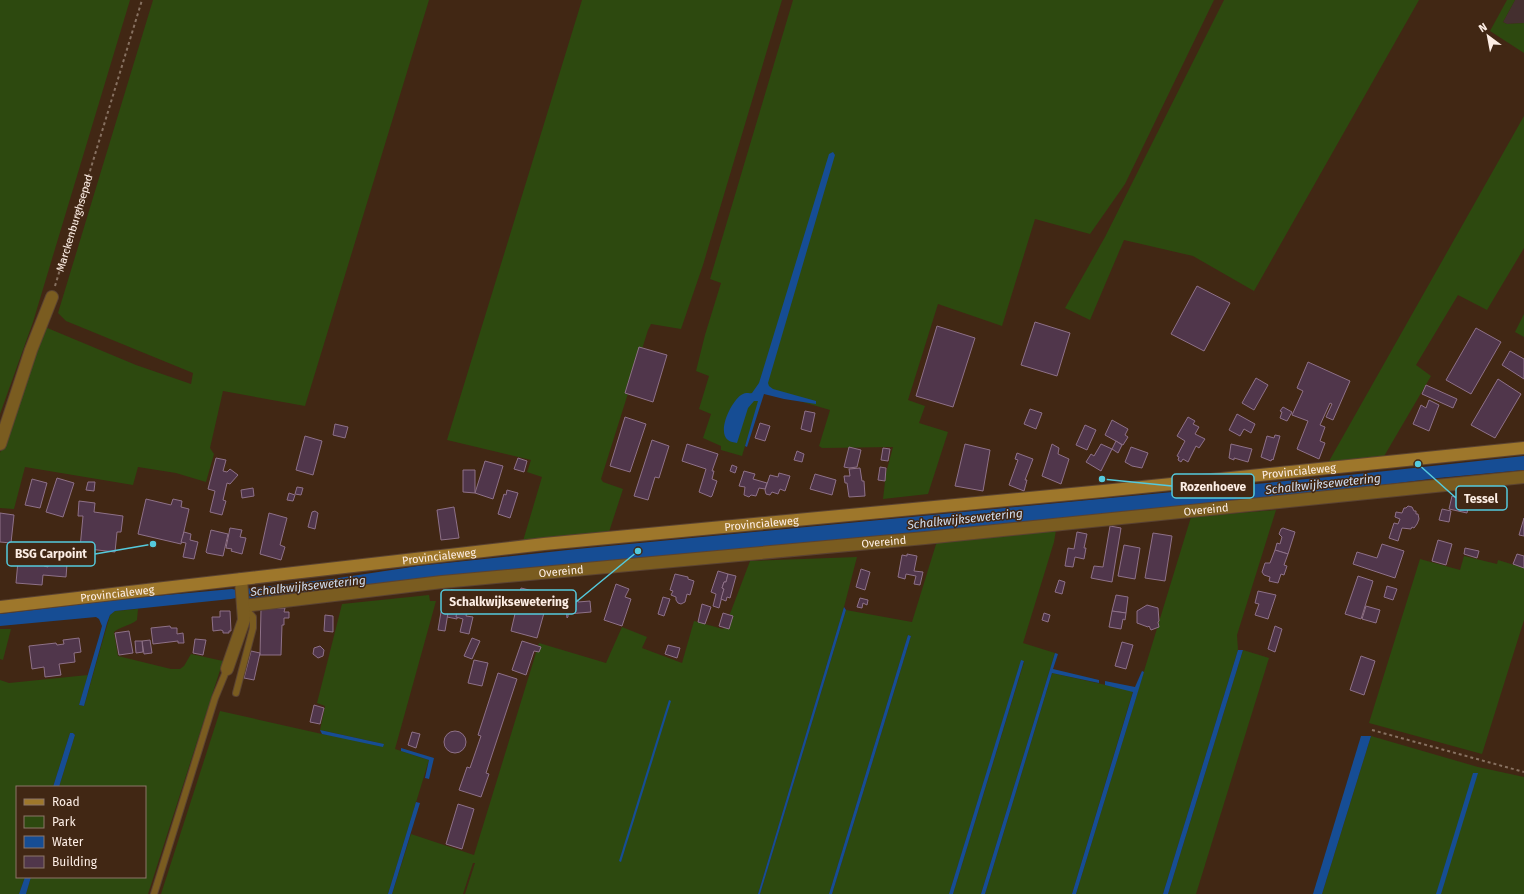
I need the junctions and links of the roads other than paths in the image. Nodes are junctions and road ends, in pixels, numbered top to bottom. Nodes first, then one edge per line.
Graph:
1 (52, 297) road end
2 (0, 444) edge
3 (1524, 448) edge
4 (1524, 477) edge
5 (242, 593) junction
6 (0, 607) edge
7 (227, 669) joint
8 (236, 693) dead end
9 (154, 894) edge

1 - 2 street
3 - 5 street, Provincialeweg
4 - 5 street, Overeind
5 - 6 street, Provincialeweg
5 - 7 street
5 - 8 lane
7 - 9 lane

